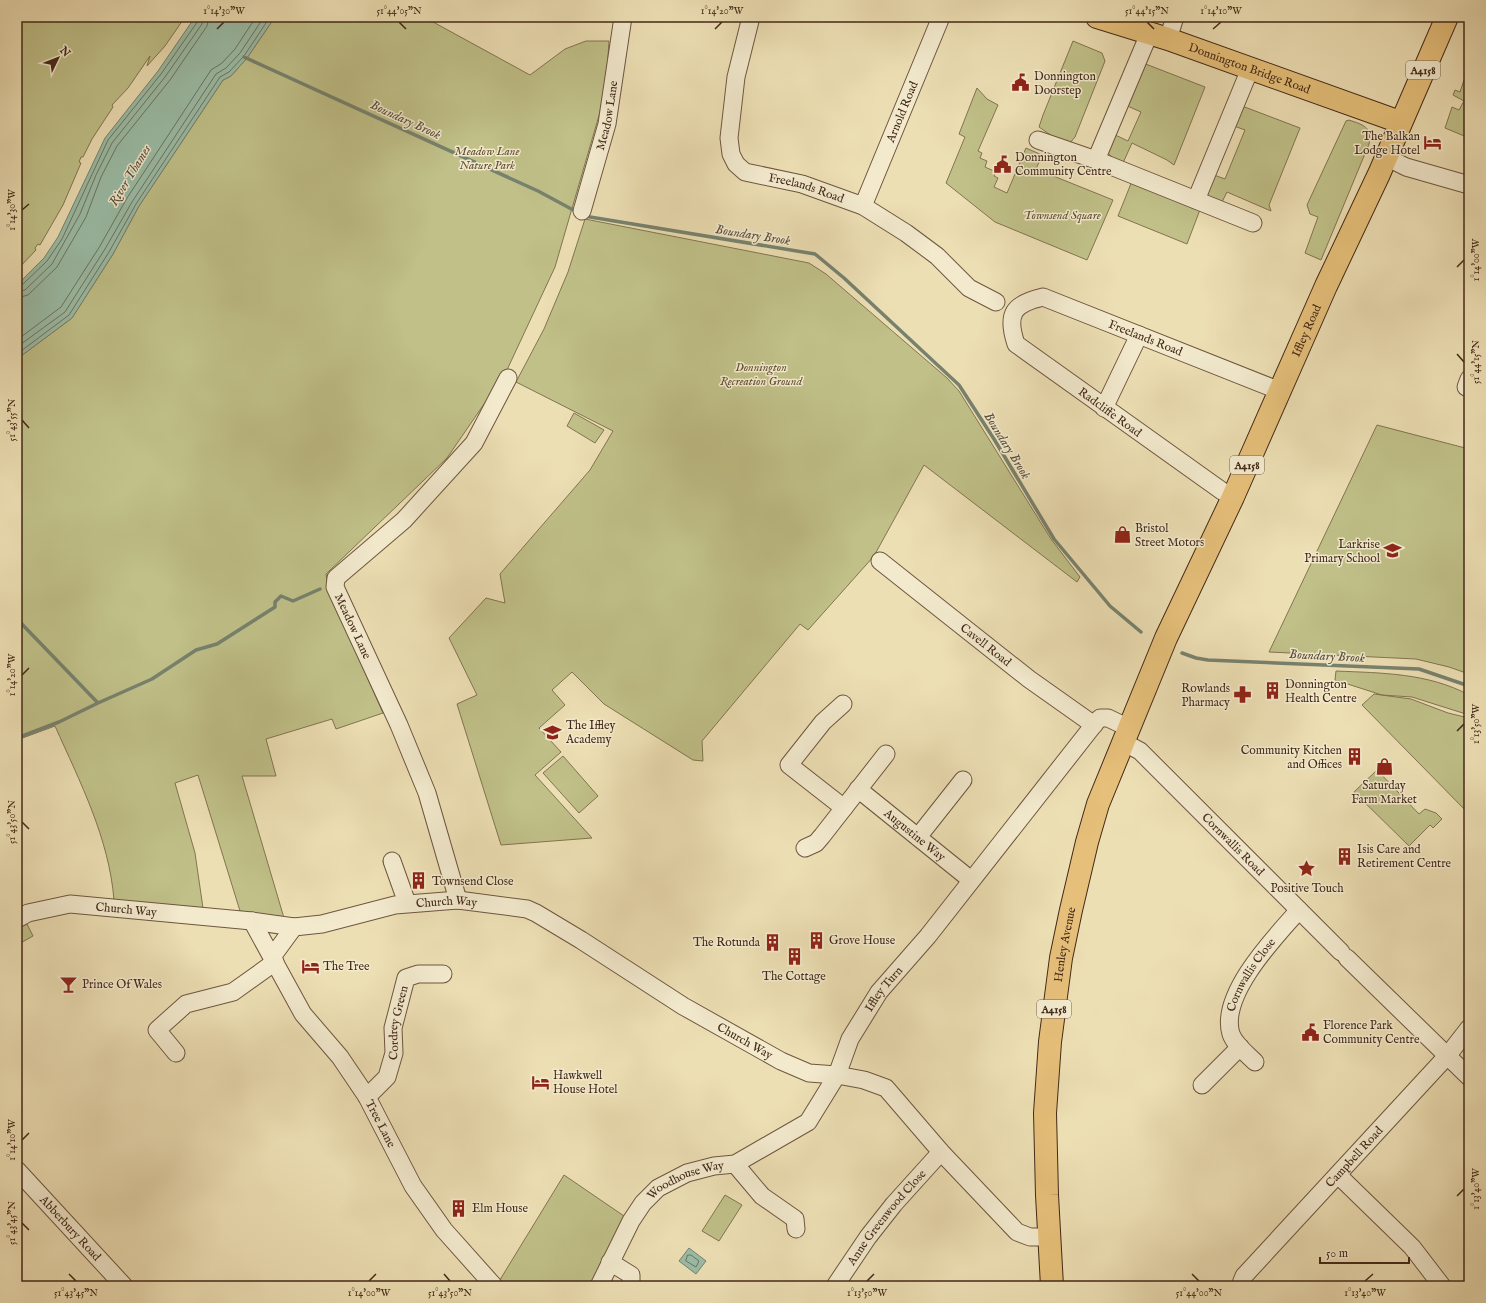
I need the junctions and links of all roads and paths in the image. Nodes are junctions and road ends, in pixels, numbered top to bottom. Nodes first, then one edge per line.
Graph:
1 (623, 17) edge
2 (751, 17) edge
3 (941, 17) edge
4 (1097, 17) edge
5 (1175, 17) edge
6 (1447, 17) edge
7 (1158, 37) junction
8 (1250, 68) junction
9 (1400, 122) junction
10 (1038, 140) dead end
11 (1386, 157) junction
12 (1096, 160) junction
13 (1469, 184) edge
14 (1196, 200) junction
15 (863, 206) junction
16 (582, 211) dead end
17 (1254, 222) dead end
18 (996, 302) dead end
19 (1014, 312) joint
20 (1139, 335) junction
21 (508, 378) dead end
22 (1280, 391) junction
23 (1104, 408) junction
24 (1233, 497) junction
25 (880, 561) dead end
26 (1164, 643) joint
27 (843, 704) dead end
28 (1094, 725) junction
29 (1126, 735) junction
30 (886, 754) dead end
31 (963, 780) dead end
32 (858, 789) junction
33 (844, 808) junction
34 (918, 837) junction
35 (805, 848) dead end
36 (392, 861) dead end
37 (971, 880) junction
38 (458, 900) junction
39 (407, 903) junction
40 (1299, 910) junction
41 (17, 919) edge
42 (252, 921) junction
43 (294, 928) junction
44 (273, 960) junction
45 (443, 974) dead end
46 (1469, 1028) edge
47 (1240, 1047) junction
48 (176, 1053) dead end
49 (1448, 1055) junction
50 (1255, 1062) dead end
51 (837, 1075) junction
52 (1469, 1077) edge
53 (1202, 1085) dead end
54 (367, 1097) junction
55 (941, 1152) junction
56 (735, 1164) junction
57 (17, 1170) edge
58 (1338, 1176) junction
59 (796, 1229) dead end
60 (1050, 1237) junction
61 (610, 1262) junction
62 (124, 1286) edge
63 (494, 1286) edge
64 (598, 1286) edge
65 (631, 1286) edge
66 (835, 1286) edge
67 (1052, 1286) edge
68 (1240, 1286) edge
69 (1442, 1286) edge

1 - 16 street, Meadow Lane
2 - 15 street, Freelands Road
3 - 15 street, Arnold Road
4 - 7 main road, Donnington Bridge Road
5 - 7 street
6 - 9 main road, Iffley Road / A4158
7 - 8 main road, Donnington Bridge Road
7 - 12 street
8 - 9 main road, Donnington Bridge Road
8 - 14 street
9 - 11 main road, Iffley Road / A4158
10 - 12 street
11 - 13 street
11 - 22 main road, Iffley Road / A4158
12 - 14 street
14 - 17 street
15 - 18 street, Freelands Road
19 - 20 street, Freelands Road
19 - 23 street, Radcliffe Road
20 - 22 street, Freelands Road
20 - 23 street
21 - 38 street, Meadow Lane
22 - 24 main road, Iffley Road / A4158
23 - 24 street, Radcliffe Road
24 - 26 main road, Iffley Road / A4158
25 - 28 street, Cavell Road
26 - 29 main road, Henley Avenue / A4158
27 - 33 street
28 - 29 street
28 - 37 street, Iffley Turn
29 - 40 street, Cornwallis Road
29 - 60 main road, Henley Avenue / A4158
30 - 32 street
31 - 34 street
32 - 33 street
32 - 34 street, Augustine Way
33 - 35 street
34 - 37 street, Augustine Way
36 - 39 street
37 - 51 street, Iffley Turn
38 - 39 street, Church Way
38 - 51 street, Church Way
39 - 43 street, Church Way
40 - 47 street, Cornwallis Close
40 - 49 street, Cornwallis Road
41 - 42 street, Church Way
42 - 43 street, Church Way
42 - 44 street, Tree Lane
43 - 44 street
44 - 48 street
44 - 54 street, Tree Lane
45 - 54 street, Cordrey Green
46 - 49 street, Campbell Road
47 - 50 street, Cornwallis Close
47 - 53 street
49 - 52 street, Cornwallis Road
49 - 58 street, Campbell Road
51 - 55 street
51 - 56 street, Woodhouse Way
54 - 63 street, Tree Lane
55 - 60 street
55 - 66 street, Anne Greenwood Close
56 - 59 street
56 - 61 street, Woodhouse Way
57 - 62 street, Abberbury Road
58 - 68 street, Campbell Road
58 - 69 street
60 - 67 main road, Henley Avenue / A4158
61 - 64 street, Woodhouse Way
61 - 65 street

